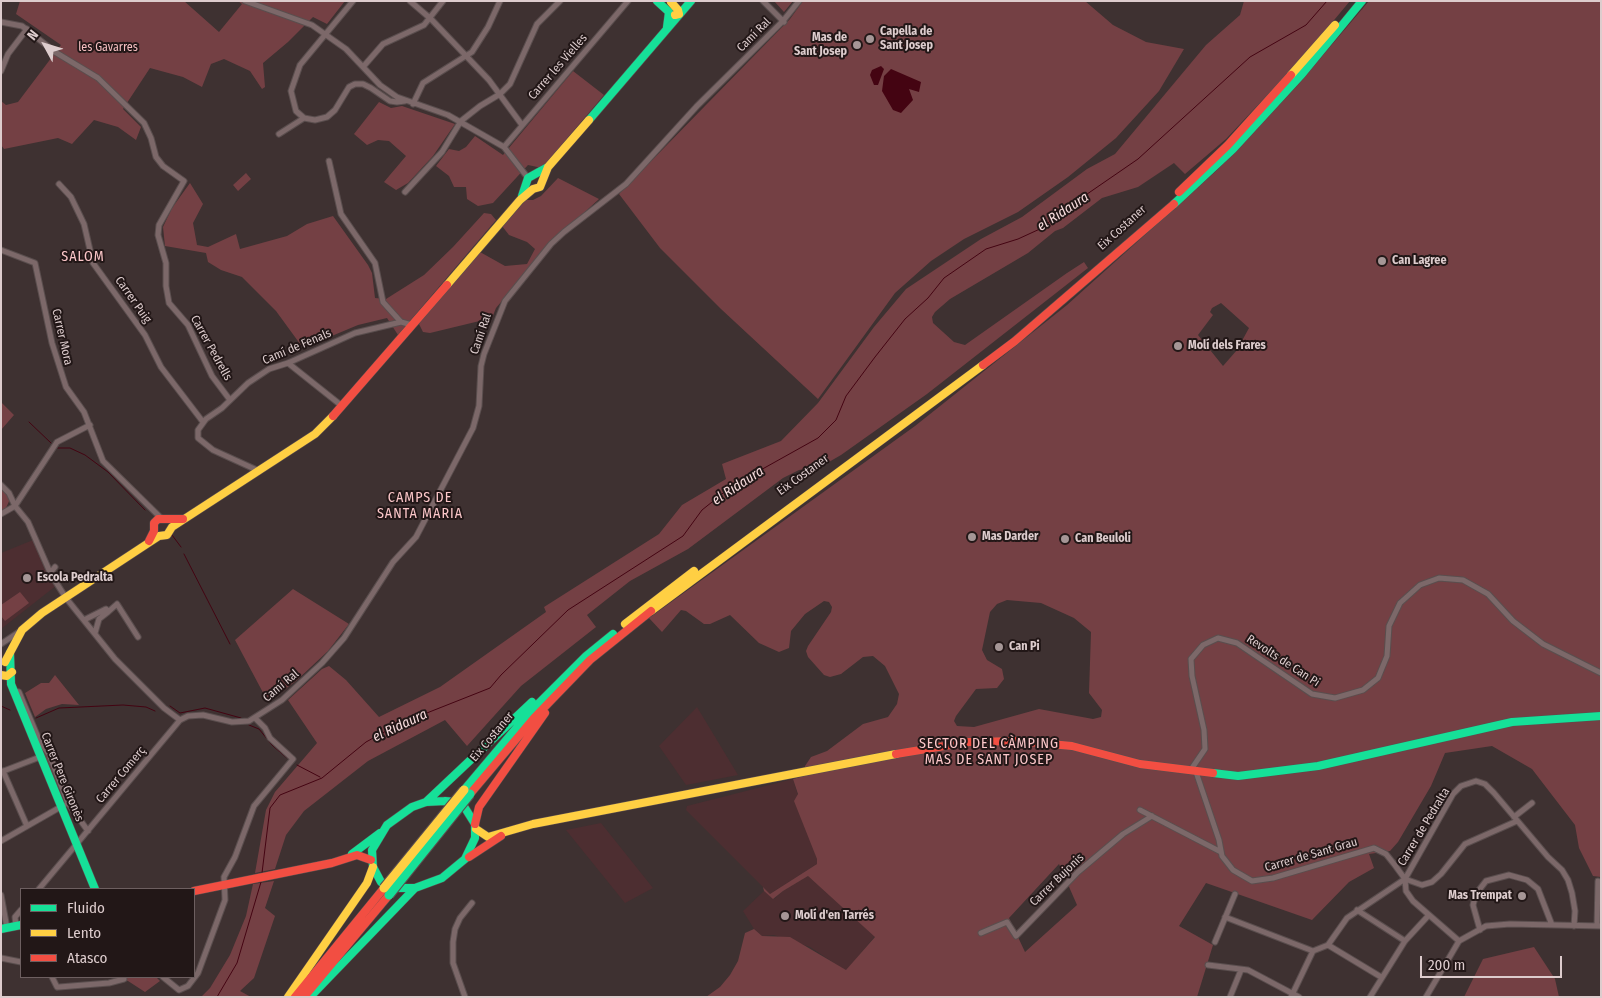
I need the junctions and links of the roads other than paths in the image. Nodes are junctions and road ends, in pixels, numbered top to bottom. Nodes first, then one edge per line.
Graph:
1 (245, 1) edge
2 (353, 1) edge
3 (410, 1) edge
4 (443, 1) edge
5 (500, 1) edge
6 (560, 1) edge
7 (628, 1) edge
8 (658, 1) edge
9 (691, 1) edge
10 (763, 1) edge
11 (799, 1) edge
12 (1354, 1) edge
13 (1362, 1) edge
14 (671, 2) edge
15 (669, 12) junction
16 (679, 14) junction
17 (431, 19) junction
18 (1, 22) edge
19 (784, 22) junction
20 (27, 29) junction
21 (667, 29) junction
22 (327, 35) junction
23 (466, 57) junction
24 (363, 67) junction
25 (1, 71) edge
26 (500, 94) junction
27 (405, 100) junction
28 (414, 104) junction
29 (304, 118) junction
30 (461, 122) junction
31 (522, 125) junction
32 (279, 134) dead end
33 (504, 147) junction
34 (329, 161) dead end
35 (533, 181) junction
36 (59, 184) dead end
37 (405, 192) dead end
38 (1, 250) edge
39 (402, 322) junction
40 (412, 325) junction
41 (288, 363) junction
42 (230, 400) junction
43 (342, 406) junction
44 (203, 422) junction
45 (90, 425) junction
46 (260, 471) junction
47 (1, 485) edge
48 (15, 506) junction
49 (1, 514) edge
50 (160, 524) junction
51 (55, 567) dead end
52 (49, 570) dead end
53 (66, 598) junction
54 (108, 612) junction
55 (84, 620) junction
56 (22, 630) junction
57 (95, 633) junction
58 (138, 638) dead end
59 (1, 644) edge
60 (5, 667) edge
61 (576, 670) junction
62 (1601, 673) edge
63 (1601, 716) edge
64 (255, 718) junction
65 (180, 720) junction
66 (32, 728) junction
67 (40, 757) junction
68 (2, 771) edge
69 (1193, 772) junction
70 (426, 802) junction
71 (1532, 802) dead end
72 (65, 805) junction
73 (1140, 810) dead end
74 (1152, 816) junction
75 (1516, 819) junction
76 (27, 826) junction
77 (475, 826) junction
78 (518, 828) junction
79 (88, 831) junction
80 (380, 833) junction
81 (1, 841) edge
82 (76, 845) junction
83 (1221, 852) junction
84 (345, 859) junction
85 (465, 859) junction
86 (372, 864) junction
87 (1405, 879) junction
88 (1598, 881) dead end
89 (225, 885) junction
90 (39, 888) edge
91 (95, 888) edge
92 (416, 888) junction
93 (195, 891) edge
94 (387, 891) junction
95 (1235, 894) dead end
96 (2, 899) edge
97 (472, 903) dead end
98 (1357, 910) junction
99 (20, 911) edge
100 (1428, 916) junction
101 (1226, 917) junction
102 (1552, 925) junction
103 (1574, 926) junction
104 (1599, 926) edge
105 (12, 927) edge
106 (1480, 930) junction
107 (981, 933) dead end
108 (1459, 941) junction
109 (1215, 942) dead end
110 (1405, 942) junction
111 (1328, 945) junction
112 (1313, 951) junction
113 (1, 958) edge
114 (20, 962) edge
115 (1208, 965) dead end
116 (1241, 970) junction
117 (195, 977) edge
118 (1381, 977) junction
119 (53, 978) edge
120 (164, 978) edge
121 (194, 978) edge
122 (124, 979) dead end
123 (1292, 995) edge
124 (288, 997) edge
125 (295, 997) edge
126 (304, 997) edge
127 (310, 997) edge
128 (466, 997) edge
129 (1230, 997) edge
130 (1299, 997) edge
131 (1370, 997) edge
132 (1426, 997) edge

1 - 22 street
2 - 22 street
3 - 17 street
4 - 17 street
5 - 23 street
6 - 26 street
7 - 31 street, Carrer les Vielles
8 - 15 main road
9 - 16 main road
10 - 19 street
11 - 19 street, Camí Ral
12 - 61 main road, Eix Costaner
13 - 61 main road, Eix Costaner
14 - 16 main road
15 - 16 main road
15 - 21 main road
16 - 21 main road
17 - 23 street
17 - 24 street
18 - 20 street
19 - 64 street, Camí Ral
20 - 25 street
20 - 42 street, Carrer Pedrells
21 - 35 main road
22 - 24 street
22 - 29 street
23 - 26 street
23 - 28 street
24 - 27 street
26 - 30 street
26 - 31 street
27 - 28 street
27 - 29 street
28 - 30 street
29 - 32 street
30 - 33 street
30 - 37 street
31 - 33 street, Carrer les Vielles
33 - 35 street
34 - 39 street
35 - 40 main road
36 - 44 street, Carrer Puig
38 - 45 street, Carrer Mora
39 - 40 street, Camí de Fenals
39 - 41 street, Camí de Fenals
40 - 43 main road
41 - 42 street, Camí de Fenals
41 - 43 street
42 - 44 street, Camí de Fenals
43 - 46 main road
44 - 46 street
45 - 48 street
45 - 50 street, Carrer Mora
46 - 50 main road
47 - 48 street
48 - 49 street
48 - 52 street
50 - 53 main road
51 - 53 street
53 - 55 street
53 - 56 main road
54 - 55 street
54 - 57 street
54 - 58 street
55 - 57 street
56 - 59 street
56 - 60 main road, Carrer Pere Gironès
57 - 65 street
60 - 66 main road, Carrer Pere Gironès
61 - 70 main road
61 - 77 main road
61 - 94 main road, Eix Costaner, bridge
62 - 69 street, Revolts de Can Pi
63 - 69 main road
64 - 65 street
64 - 89 street
65 - 79 street, Carrer Comerç
66 - 67 main road, Carrer Pere Gironès
66 - 72 street
67 - 68 street
67 - 72 main road, Carrer Pere Gironès
68 - 76 street
69 - 78 main road
69 - 83 street, Carrer de Sant Grau
70 - 77 main road
70 - 80 main road
71 - 75 street
72 - 76 street
72 - 79 street
72 - 82 main road, Carrer Pere Gironès
73 - 74 street
74 - 83 street
74 - 107 street, Carrer Bujonis
75 - 87 street
75 - 87 street, Carrer de Pedralta
75 - 103 street
76 - 81 street
77 - 78 main road
77 - 85 main road
78 - 85 main road
79 - 82 street, Carrer Comerç
80 - 84 main road
80 - 86 main road
82 - 90 street, Carrer Comerç
82 - 91 main road, Carrer Pere Gironès
83 - 87 street, Carrer de Sant Grau
84 - 86 main road
84 - 89 main road
85 - 92 main road
86 - 92 main road
86 - 124 main road
87 - 98 street, Carrer de Pedralta
87 - 100 street, Carrer de Sant Grau
88 - 104 street
89 - 93 main road
89 - 117 street
92 - 127 main road
94 - 125 main road, Eix Costaner
94 - 126 main road, Eix Costaner
95 - 101 street
96 - 105 street
97 - 128 street
98 - 110 street
98 - 111 street, Carrer de Pedralta
99 - 105 street
100 - 108 street, Carrer de Sant Grau
100 - 110 street
101 - 109 street
101 - 112 street
102 - 103 street
102 - 106 street
102 - 106 street
103 - 104 street
106 - 108 street
108 - 132 street
110 - 118 street
111 - 112 street
111 - 118 street
112 - 123 street
113 - 114 street
115 - 116 street
116 - 123 street
116 - 129 street
118 - 131 street
119 - 122 street
120 - 121 street
123 - 130 street

